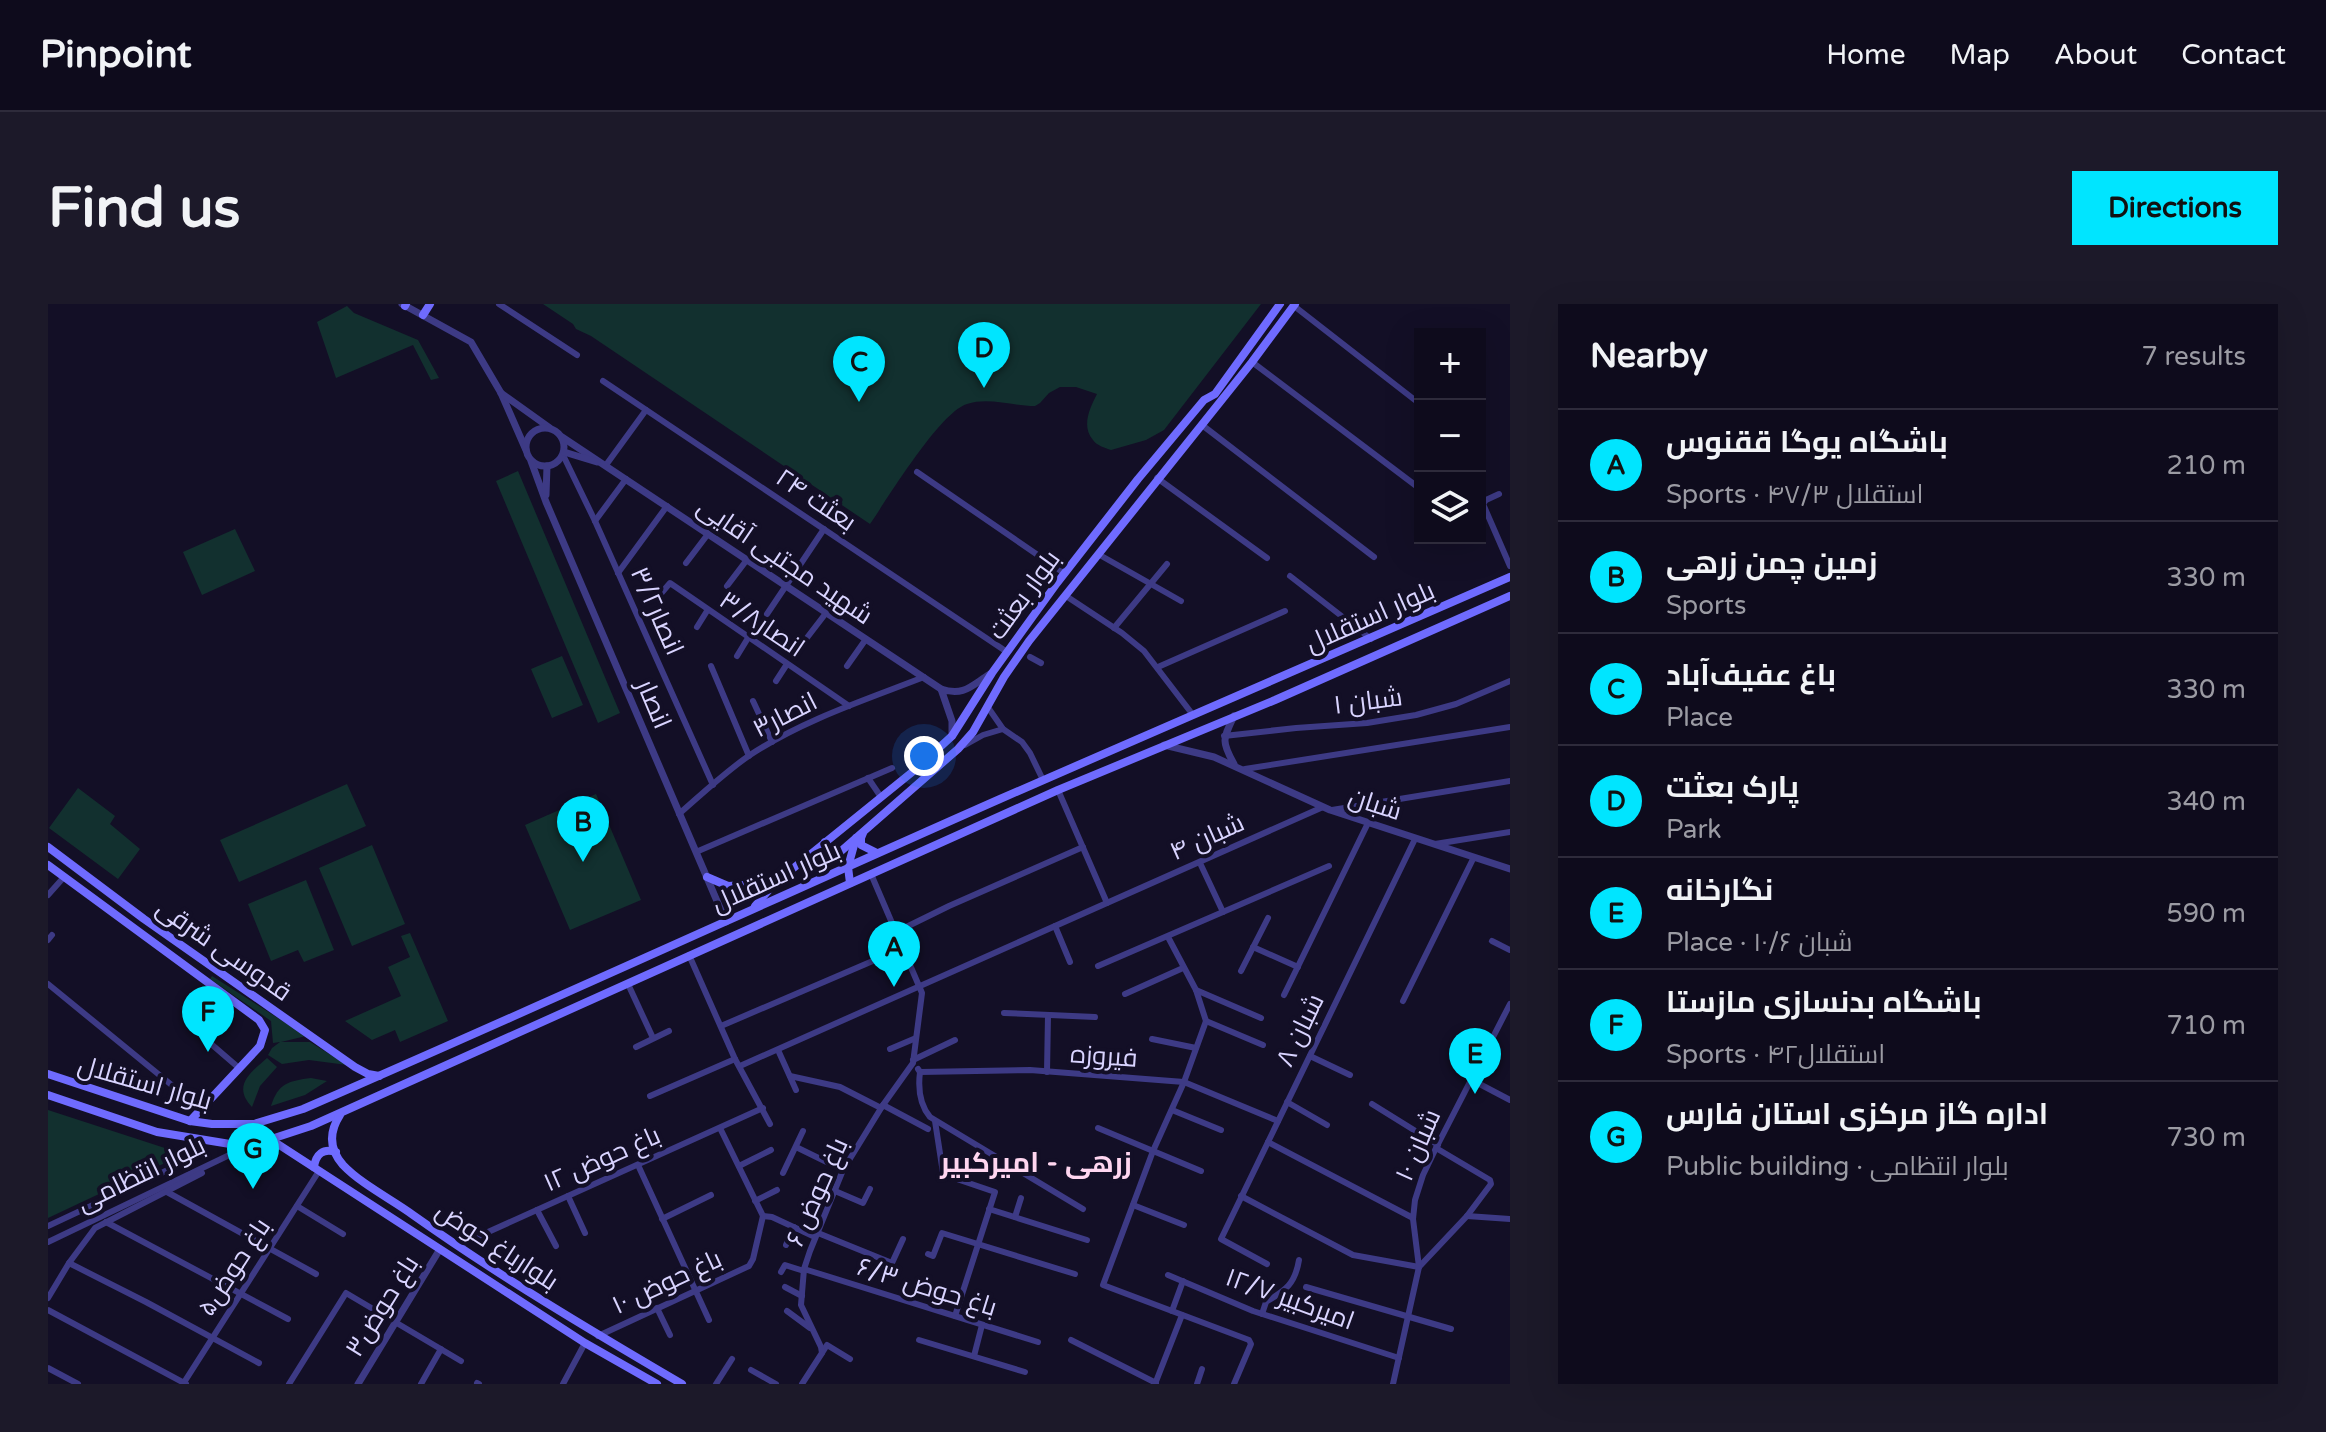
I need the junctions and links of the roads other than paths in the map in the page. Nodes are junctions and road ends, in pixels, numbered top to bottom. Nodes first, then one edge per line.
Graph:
1 (430, 304) edge
2 (499, 304) edge
3 (1280, 304) edge
4 (405, 305) edge
5 (1295, 305) edge
6 (423, 315) junction
7 (577, 355) dead end
8 (1252, 362) junction
9 (603, 381) dead end
10 (501, 393) junction
11 (1415, 400) edge
12 (646, 410) junction
13 (1202, 425) junction
14 (552, 429) junction
15 (562, 437) junction
16 (526, 450) junction
17 (564, 453) junction
18 (531, 461) junction
19 (606, 465) junction
20 (547, 466) junction
21 (917, 472) dead end
22 (1157, 478) junction
23 (626, 479) junction
24 (1414, 484) edge
25 (1499, 494) dead end
26 (1486, 500) edge
27 (546, 502) junction
28 (667, 506) junction
29 (1486, 516) edge
30 (595, 521) junction
31 (824, 529) junction
32 (708, 534) junction
33 (1098, 554) junction
34 (1374, 557) dead end
35 (1267, 558) dead end
36 (746, 561) junction
37 (686, 563) dead end
38 (1167, 564) dead end
39 (1510, 566) edge
40 (618, 573) junction
41 (1064, 573) junction
42 (1290, 576) dead end
43 (1510, 577) edge
44 (1151, 584) junction
45 (727, 586) dead end
46 (785, 587) junction
47 (1066, 596) junction
48 (1510, 596) edge
49 (658, 597) dead end
50 (1181, 601) dead end
51 (707, 611) junction
52 (1285, 611) dead end
53 (826, 613) junction
54 (767, 614) dead end
55 (697, 627) dead end
56 (1114, 628) junction
57 (748, 638) junction
58 (806, 639) dead end
59 (866, 639) junction
60 (1371, 639) junction
61 (1007, 652) junction
62 (1334, 654) junction
63 (737, 656) dead end
64 (1030, 657) dead end
65 (1041, 663) dead end
66 (787, 664) junction
67 (711, 666) dead end
68 (847, 666) dead end
69 (1158, 667) junction
70 (1340, 672) junction
71 (992, 673) junction
72 (924, 677) junction
73 (776, 681) dead end
74 (1510, 681) edge
75 (941, 689) junction
76 (753, 701) dead end
77 (849, 706) junction
78 (987, 706) junction
79 (1193, 715) junction
80 (1234, 716) junction
81 (1510, 727) edge
82 (1003, 729) junction
83 (952, 736) junction
84 (1224, 736) junction
85 (772, 742) junction
86 (1164, 745) junction
87 (958, 749) junction
88 (1107, 753) junction
89 (749, 756) junction
90 (1234, 764) junction
91 (1113, 767) junction
92 (892, 768) dead end
93 (1245, 769) junction
94 (868, 778) junction
95 (1043, 780) junction
96 (1510, 781) edge
97 (713, 785) junction
98 (1058, 790) junction
99 (881, 797) junction
100 (1326, 809) junction
101 (679, 814) junction
102 (1368, 823) junction
103 (866, 828) junction
104 (1510, 832) edge
105 (856, 838) junction
106 (1415, 839) junction
107 (825, 842) junction
108 (1433, 845) junction
109 (48, 847) edge
110 (1083, 847) junction
111 (696, 852) junction
112 (878, 853) junction
113 (1473, 859) junction
114 (1200, 863) junction
115 (48, 865) edge
116 (1329, 866) dead end
117 (848, 867) junction
118 (1510, 869) edge
119 (871, 874) junction
120 (64, 877) junction
121 (707, 877) junction
122 (775, 883) junction
123 (850, 883) junction
124 (48, 895) edge
125 (1107, 903) junction
126 (752, 909) junction
127 (1223, 912) junction
128 (1268, 918) dead end
129 (726, 922) junction
130 (1055, 926) junction
131 (896, 932) junction
132 (1168, 937) junction
133 (1492, 941) dead end
134 (1253, 947) junction
135 (903, 948) junction
136 (1510, 950) edge
137 (689, 955) junction
138 (1070, 962) dead end
139 (1098, 966) dead end
140 (1298, 967) junction
141 (216, 968) junction
142 (1183, 968) junction
143 (1241, 971) dead end
144 (204, 981) junction
145 (596, 981) junction
146 (48, 984) edge
147 (628, 984) junction
148 (920, 986) junction
149 (1196, 990) junction
150 (1125, 994) dead end
151 (602, 995) junction
152 (1284, 995) dead end
153 (1403, 1001) dead end
154 (1510, 1004) edge
155 (1004, 1013) dead end
156 (1048, 1015) junction
157 (1095, 1017) dead end
158 (1261, 1018) dead end
159 (1502, 1020) junction
160 (1206, 1021) junction
161 (1510, 1024) edge
162 (721, 1026) junction
163 (669, 1031) dead end
164 (203, 1037) dead end
165 (653, 1038) junction
166 (916, 1038) junction
167 (1152, 1039) dead end
168 (955, 1040) dead end
169 (1263, 1045) dead end
170 (636, 1047) dead end
171 (1196, 1048) junction
172 (890, 1049) dead end
173 (778, 1050) junction
174 (1310, 1056) junction
175 (735, 1059) junction
176 (913, 1062) junction
177 (740, 1066) junction
178 (239, 1068) junction
179 (920, 1072) junction
180 (1047, 1072) junction
181 (48, 1074) edge
182 (1350, 1075) dead end
183 (381, 1076) junction
184 (790, 1076) junction
185 (1470, 1079) junction
186 (1184, 1082) junction
187 (796, 1090) dead end
188 (48, 1095) edge
189 (650, 1096) dead end
190 (1510, 1100) edge
191 (1287, 1102) junction
192 (1372, 1104) dead end
193 (882, 1106) junction
194 (763, 1108) junction
195 (201, 1109) junction
196 (1172, 1110) junction
197 (341, 1113) junction
198 (190, 1121) junction
199 (935, 1121) junction
200 (1278, 1121) junction
201 (770, 1124) dead end
202 (1327, 1125) dead end
203 (720, 1128) junction
204 (1098, 1128) dead end
205 (928, 1129) dead end
206 (1221, 1130) dead end
207 (803, 1131) dead end
208 (196, 1139) junction
209 (270, 1139) junction
210 (1268, 1142) junction
211 (253, 1145) junction
212 (1437, 1146) junction
213 (796, 1147) junction
214 (771, 1150) dead end
215 (1153, 1151) junction
216 (336, 1152) junction
217 (638, 1165) junction
218 (739, 1166) junction
219 (317, 1169) junction
220 (843, 1170) junction
221 (1201, 1171) dead end
222 (202, 1173) dead end
223 (783, 1173) dead end
224 (870, 1189) dead end
225 (777, 1190) dead end
226 (835, 1191) junction
227 (122, 1192) junction
228 (167, 1192) junction
229 (382, 1193) junction
230 (711, 1195) dead end
231 (568, 1196) junction
232 (1241, 1196) junction
233 (1021, 1198) dead end
234 (755, 1201) junction
235 (128, 1203) junction
236 (373, 1205) junction
237 (1133, 1205) junction
238 (297, 1206) junction
239 (989, 1209) junction
240 (1083, 1209) dead end
241 (537, 1210) junction
242 (763, 1216) junction
243 (1467, 1216) junction
244 (1015, 1217) junction
245 (1510, 1218) edge
246 (662, 1219) junction
247 (1413, 1219) junction
248 (106, 1222) junction
249 (1184, 1225) dead end
250 (48, 1226) edge
251 (794, 1227) junction
252 (585, 1233) dead end
253 (343, 1234) dead end
254 (816, 1235) junction
255 (903, 1239) dead end
256 (1087, 1240) dead end
257 (48, 1242) edge
258 (978, 1244) junction
259 (786, 1245) dead end
260 (457, 1246) junction
261 (556, 1246) dead end
262 (270, 1248) junction
263 (440, 1249) junction
264 (928, 1254) dead end
265 (1299, 1260) dead end
266 (69, 1263) junction
267 (1267, 1264) dead end
268 (1419, 1267) junction
269 (804, 1270) junction
270 (781, 1272) dead end
271 (316, 1274) dead end
272 (1075, 1274) dead end
273 (1168, 1275) dead end
274 (1183, 1281) junction
275 (785, 1287) dead end
276 (1306, 1287) dead end
277 (696, 1290) junction
278 (241, 1293) junction
279 (802, 1296) junction
280 (48, 1298) edge
281 (657, 1308) junction
282 (48, 1310) edge
283 (787, 1311) dead end
284 (1172, 1311) junction
285 (1262, 1314) junction
286 (1182, 1315) junction
287 (955, 1316) junction
288 (1408, 1317) junction
289 (288, 1319) dead end
290 (709, 1320) dead end
291 (394, 1322) junction
292 (982, 1325) junction
293 (1451, 1329) dead end
294 (813, 1330) junction
295 (670, 1335) dead end
296 (598, 1336) junction
297 (213, 1338) junction
298 (919, 1340) dead end
299 (1071, 1340) dead end
300 (1038, 1342) dead end
301 (585, 1343) junction
302 (441, 1349) junction
303 (822, 1353) junction
304 (974, 1356) junction
305 (1399, 1358) junction
306 (732, 1359) dead end
307 (850, 1359) dead end
308 (461, 1361) dead end
309 (259, 1363) dead end
310 (647, 1364) junction
311 (48, 1368) edge
312 (1202, 1369) dead end
313 (751, 1370) dead end
314 (1025, 1372) dead end
315 (642, 1375) junction
316 (78, 1384) edge
317 (184, 1384) edge
318 (289, 1384) edge
319 (358, 1384) edge
320 (421, 1384) edge
321 (563, 1384) edge
322 (657, 1384) edge
323 (682, 1384) edge
324 (716, 1384) edge
325 (776, 1384) edge
326 (802, 1384) edge
327 (1156, 1384) edge
328 (1197, 1384) edge
329 (1234, 1384) edge
330 (1393, 1384) edge

1 - 6 main road
2 - 7 street
3 - 41 main road, بلوار بعثت
4 - 6 street
5 - 8 main road, بلوار بعثت
5 - 11 street
6 - 10 street
8 - 13 main road, بلوار بعثت
8 - 24 street
9 - 12 street, بعثت ۲۴
10 - 14 street
10 - 16 street
12 - 19 street
12 - 31 street, بعثت ۲۴
13 - 22 main road, بلوار بعثت
13 - 34 street
14 - 15 street
14 - 16 street
15 - 17 street
15 - 19 street, شهید مجتبی آقایی
16 - 18 street
17 - 19 street, شهید مجتبی آقایی
17 - 20 street
17 - 30 street, انصار۳/۲
18 - 20 street
18 - 27 street, انصار
19 - 23 street, شهید مجتبی آقایی
20 - 27 street, انصار
21 - 41 street
22 - 33 main road, بلوار بعثت
22 - 35 street
23 - 28 street, شهید مجتبی آقایی
23 - 30 street
25 - 26 street
27 - 101 street, انصار
28 - 32 street, شهید مجتبی آقایی
28 - 40 street
29 - 39 street
30 - 40 street, انصار۳/۲
31 - 46 street
31 - 61 street, بعثت ۲۴
32 - 36 street, شهید مجتبی آقایی
32 - 37 street
33 - 44 street
33 - 47 main road, بلوار بعثت
36 - 45 street
36 - 46 street, شهید مجتبی آقایی
38 - 44 street
40 - 97 street, انصار۳/۲
41 - 61 main road, بلوار بعثت
42 - 60 street
43 - 60 main road, بلوار استقلال
44 - 50 street
44 - 56 street
46 - 53 street, شهید مجتبی آقایی
46 - 54 street
47 - 56 street
47 - 78 main road, بلوار بعثت
48 - 70 main road, بلوار استقلال
49 - 51 street, انصار۳/۸
51 - 55 street
51 - 57 street, انصار۳/۸
52 - 69 street
53 - 58 street
53 - 59 street, شهید مجتبی آقایی
56 - 69 street
57 - 63 street
57 - 66 street, انصار۳/۸
59 - 68 street
59 - 72 street, شهید مجتبی آقایی
60 - 62 main road, بلوار استقلال
61 - 71 main road, بلوار بعثت
62 - 70 main road
62 - 79 main road, بلوار استقلال
64 - 65 street
66 - 73 street
66 - 77 street, انصار۳/۸
67 - 89 street
69 - 79 street
70 - 80 main road, بلوار استقلال
71 - 75 street
71 - 83 main road, بلوار بعثت
72 - 75 street, شهید مجتبی آقایی
72 - 77 street, انصار۳
74 - 84 street, ۱ شبان
75 - 83 street
76 - 85 street
77 - 85 street, انصار۳
78 - 82 street
78 - 87 main road, بلوار بعثت
79 - 88 main road, بلوار استقلال
80 - 84 street
80 - 86 main road, بلوار استقلال
81 - 93 street
82 - 87 street
82 - 95 street
83 - 99 main road, بلوار بعثت
84 - 90 street
85 - 89 street, انصار۳
86 - 90 street, شبان
86 - 91 main road, بلوار استقلال
87 - 103 main road, بلوار بعثت
88 - 91 main road
88 - 95 main road, بلوار استقلال
89 - 97 street, انصار۳
90 - 93 street, شبان
91 - 98 main road, بلوار استقلال
92 - 94 street
93 - 100 street, شبان
94 - 99 street
94 - 111 street
95 - 112 main road, بلوار استقلال
96 - 100 street, ۴ شبان
97 - 101 street, انصار۳
98 - 110 street
98 - 119 main road, بلوار استقلال
99 - 107 main road, بلوار بعثت
100 - 102 street, شبان
100 - 114 street, ۴ شبان
101 - 111 street, انصار
102 - 106 street, شبان
102 - 140 street
103 - 105 main road, بلوار بعثت
103 - 112 main road
104 - 108 street
105 - 107 main road, بلوار بعثت
105 - 117 main road
106 - 108 street, شبان
106 - 174 street, ۸ شبان
107 - 122 main road, بلوار بعثت
108 - 113 street, شبان
109 - 141 main road, قدوسی شرقی
110 - 125 street
110 - 131 street
111 - 121 street, انصار
112 - 117 main road, بلوار استقلال
113 - 118 street, شبان
113 - 153 street
114 - 125 street, ۴ شبان
114 - 127 street
115 - 120 main road, قدوسی شرقی
116 - 127 street
117 - 123 main road
117 - 126 main road, بلوار استقلال
119 - 123 main road, بلوار استقلال
119 - 131 street
120 - 124 street
120 - 144 main road, قدوسی شرقی
121 - 122 main road
121 - 129 street, انصار
122 - 126 main road, بلوار بعثت
123 - 137 main road, بلوار استقلال
125 - 130 street, ۴ شبان
126 - 129 main road, بلوار استقلال
127 - 132 street
128 - 134 street
129 - 145 main road, بلوار استقلال
130 - 138 street
130 - 148 street, ۴ شبان
131 - 135 street
132 - 139 street
132 - 142 street
133 - 136 street
134 - 140 street
134 - 143 street
135 - 148 street
135 - 162 street
137 - 147 main road, بلوار استقلال
137 - 162 street
140 - 152 street
141 - 144 main road
141 - 183 main road, قدوسی شرقی
142 - 149 street
142 - 150 street
144 - 178 main road, قدوسی شرقی
145 - 151 main road
145 - 183 main road, بلوار استقلال
146 - 195 street
147 - 151 main road, بلوار استقلال
147 - 165 street
148 - 166 street
148 - 173 street, ۴ شبان
149 - 158 street
149 - 160 street
151 - 197 main road, بلوار استقلال
154 - 159 street, ۱۰ شبان
155 - 156 street
156 - 157 street
156 - 180 street
159 - 161 street
159 - 185 street, ۱۰ شبان
160 - 169 street
160 - 171 street
162 - 175 street
163 - 165 street
164 - 178 street
165 - 170 street
166 - 172 street
166 - 176 street
167 - 171 street
168 - 176 street
171 - 186 street
173 - 177 street, ۴ شبان
173 - 184 street
174 - 182 street
174 - 191 street, ۸ شبان
175 - 177 street
175 - 189 street
176 - 179 street
176 - 193 street, ۶ باغ حوض
177 - 194 street
178 - 195 main road, قدوسی شرقی
179 - 180 street, فیروزه
179 - 199 street
180 - 186 street, فیروزه
181 - 198 main road, بلوار استقلال
183 - 198 main road, بلوار استقلال
184 - 187 street
184 - 193 street
185 - 190 street
185 - 212 street, ۱۰ شبان
186 - 196 street
186 - 200 street, فیروزه
188 - 208 main road, بلوار استقلال
191 - 200 street, ۸ شبان
191 - 202 street
192 - 212 street
193 - 205 street
193 - 220 street, ۶ باغ حوض
194 - 201 street
194 - 203 street, ۱۲ باغ حوض
195 - 198 main road, قدوسی شرقی
196 - 206 street
196 - 215 street
197 - 209 main road, بلوار استقلال
197 - 216 main road
199 - 239 street
199 - 240 street
200 - 210 street, ۸ شبان
203 - 217 street, ۱۲ باغ حوض
203 - 218 street
204 - 215 street
207 - 213 street
208 - 211 main road, بلوار استقلال
208 - 227 street, بلوار انتظامی
209 - 211 main road, بلوار استقلال
209 - 219 main road, بلوارباغ حوض
210 - 232 street, ۸ شبان
210 - 247 street
211 - 235 street, بلوار انتظامی
212 - 243 street
212 - 247 street, ۱۰ شبان
213 - 220 street
213 - 223 street
214 - 218 street
215 - 221 street
215 - 237 street
216 - 219 main road
216 - 229 main road, بلوارباغ حوض
217 - 231 street, ۱۲ باغ حوض
217 - 246 street
218 - 234 street
219 - 236 main road, بلوارباغ حوض
219 - 238 street, باغ حوض۵
220 - 226 street, ۶ باغ حوض
222 - 228 street
224 - 226 street
225 - 234 street
226 - 254 street, ۶ باغ حوض
227 - 235 street
227 - 250 street, بلوار انتظامی
228 - 248 street
228 - 262 street
229 - 236 main road
229 - 260 main road, بلوارباغ حوض
230 - 246 street
231 - 241 street, ۱۲ باغ حوض
231 - 252 street
232 - 267 street, ۸ شبان
232 - 268 street
233 - 244 street
234 - 242 street
235 - 257 street, بلوار انتظامی
236 - 263 main road, بلوارباغ حوض
237 - 249 street
237 - 284 street
238 - 253 street
238 - 262 street, باغ حوض۵
239 - 244 street
239 - 258 street
241 - 260 street, ۱۲ باغ حوض
241 - 261 street
242 - 251 street
242 - 277 street, ۱۰ باغ حوض
243 - 245 street
243 - 268 street
244 - 256 street
246 - 277 street
247 - 268 street, ۱۰ شبان
248 - 266 street
248 - 278 street
251 - 254 street
251 - 259 street
254 - 255 street
254 - 269 street, ۶ باغ حوض
258 - 264 street
258 - 272 street
258 - 287 street
260 - 296 main road, بلوارباغ حوض
262 - 271 street
262 - 278 street, باغ حوض۵
263 - 291 street, باغ حوض۳
263 - 301 main road, بلوارباغ حوض
265 - 285 street
266 - 280 street
266 - 297 street
268 - 288 street
269 - 270 street, ۶/۳ باغ حوض
269 - 279 street, ۶ باغ حوض
269 - 287 street, ۶/۳ باغ حوض
273 - 274 street, ۱۲/۷ امیرکبیر
274 - 284 street
274 - 285 street, ۱۲/۷ امیرکبیر
275 - 279 street
276 - 288 street
277 - 281 street, ۱۰ باغ حوض
277 - 290 street
278 - 289 street
278 - 297 street, باغ حوض۵
279 - 294 street, ۶ باغ حوض
281 - 295 street
281 - 296 street, ۱۰ باغ حوض
282 - 317 street
283 - 294 street
284 - 286 street
285 - 305 street, ۱۲/۷ امیرکبیر
286 - 327 street
286 - 329 street
287 - 292 street, ۶/۳ باغ حوض
288 - 293 street
288 - 305 street
291 - 302 street
291 - 318 street
291 - 319 street, باغ حوض۳
292 - 300 street, ۶/۳ باغ حوض
292 - 304 street
294 - 303 street, ۶ باغ حوض
296 - 310 main road, بلوارباغ حوض
297 - 309 street
297 - 317 street, باغ حوض۵
298 - 304 street
299 - 327 street
301 - 315 main road, بلوارباغ حوض
301 - 321 street
302 - 308 street
302 - 320 street
303 - 307 street
303 - 326 street
304 - 314 street
305 - 330 street
306 - 324 street
310 - 315 main road
310 - 323 main road, بلوارباغ حوض
311 - 316 street
312 - 328 street
313 - 325 street
315 - 322 main road, بلوارباغ حوض

